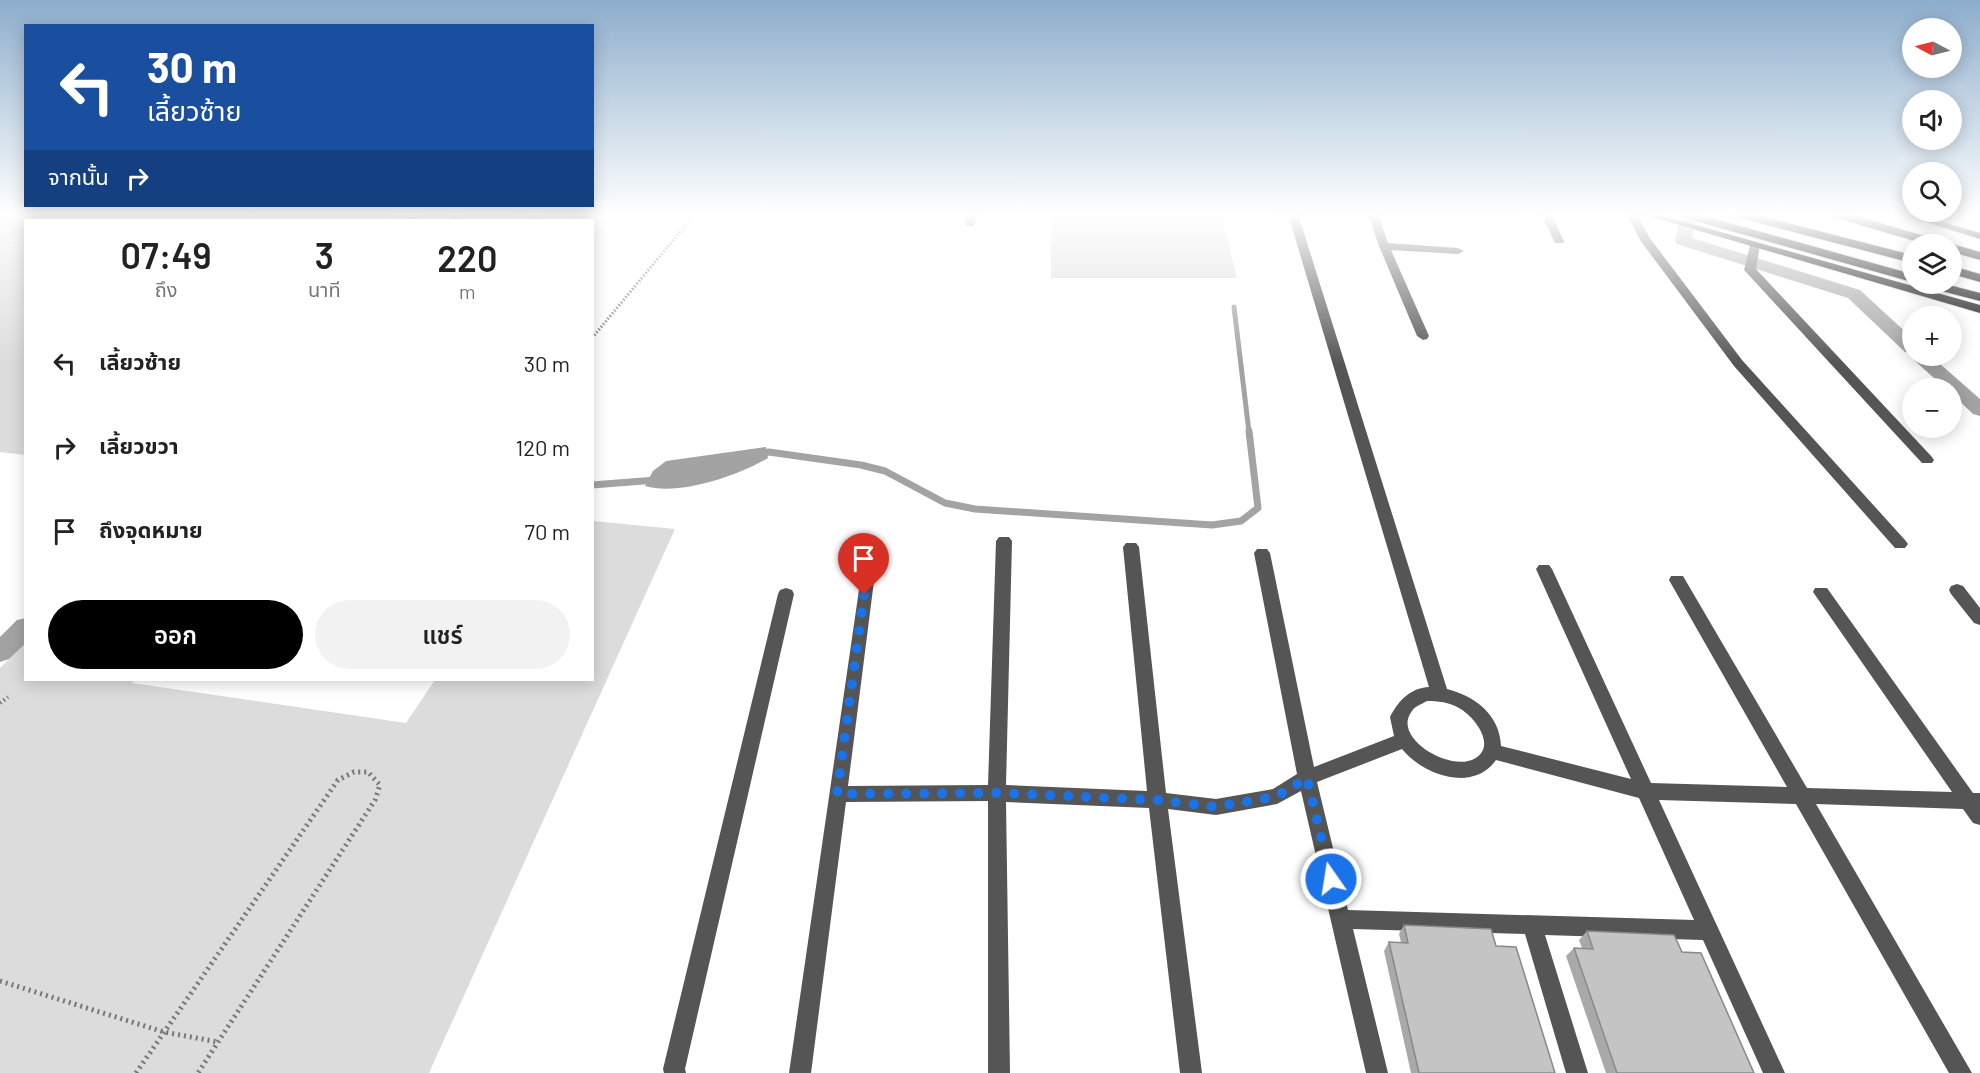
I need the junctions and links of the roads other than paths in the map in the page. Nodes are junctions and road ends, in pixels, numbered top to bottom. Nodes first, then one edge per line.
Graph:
1 (1308, 264) edge
2 (1392, 264) edge
3 (1664, 264) edge
4 (1751, 264) edge
5 (1822, 264) edge
6 (1858, 264) edge
7 (1962, 266) edge
8 (1980, 270) edge
9 (1962, 273) edge
10 (1902, 275) edge
11 (1980, 278) edge
12 (1962, 292) edge
13 (1980, 297) edge
14 (1980, 309) edge
15 (1423, 336) dead end
16 (1927, 460) dead end
17 (1004, 542) dead end
18 (1900, 544) dead end
19 (1131, 547) dead end
20 (1262, 553) dead end
21 (1544, 569) dead end
22 (867, 573) dead end
23 (1677, 580) dead end
24 (1957, 590) dead end
25 (1821, 592) dead end
26 (786, 594) dead end
27 (1980, 619) edge
28 (1440, 694) junction
29 (1405, 740) junction
30 (1492, 752) junction
31 (1307, 778) junction
32 (1644, 791) junction
33 (998, 793) junction
34 (837, 794) junction
35 (1802, 795) junction
36 (1157, 800) junction
37 (1974, 800) edge
38 (1980, 817) edge
39 (1341, 919) junction
40 (1532, 925) junction
41 (1707, 930) junction
42 (675, 1073) edge
43 (800, 1073) edge
44 (999, 1073) edge
45 (1191, 1073) edge
46 (1377, 1073) edge
47 (1577, 1073) edge
48 (1774, 1073) edge
49 (1961, 1073) edge

1 - 28 street
2 - 15 street
3 - 18 street
4 - 16 street
5 - 14 main road
6 - 10 highway
7 - 8 highway
9 - 11 highway
12 - 13 highway
17 - 33 street
19 - 36 street
20 - 31 street
21 - 32 street
22 - 34 street
23 - 35 street
24 - 27 street
25 - 37 street
26 - 42 street
28 - 29 street
28 - 30 street
29 - 30 street
29 - 31 street
30 - 32 street
31 - 36 street
31 - 39 street
32 - 35 street
32 - 41 street
33 - 34 street
33 - 36 street
33 - 44 street
34 - 43 street
35 - 37 street
35 - 49 street
36 - 45 street
37 - 38 street
39 - 40 street
39 - 46 street
40 - 41 street
40 - 47 street
41 - 48 street

